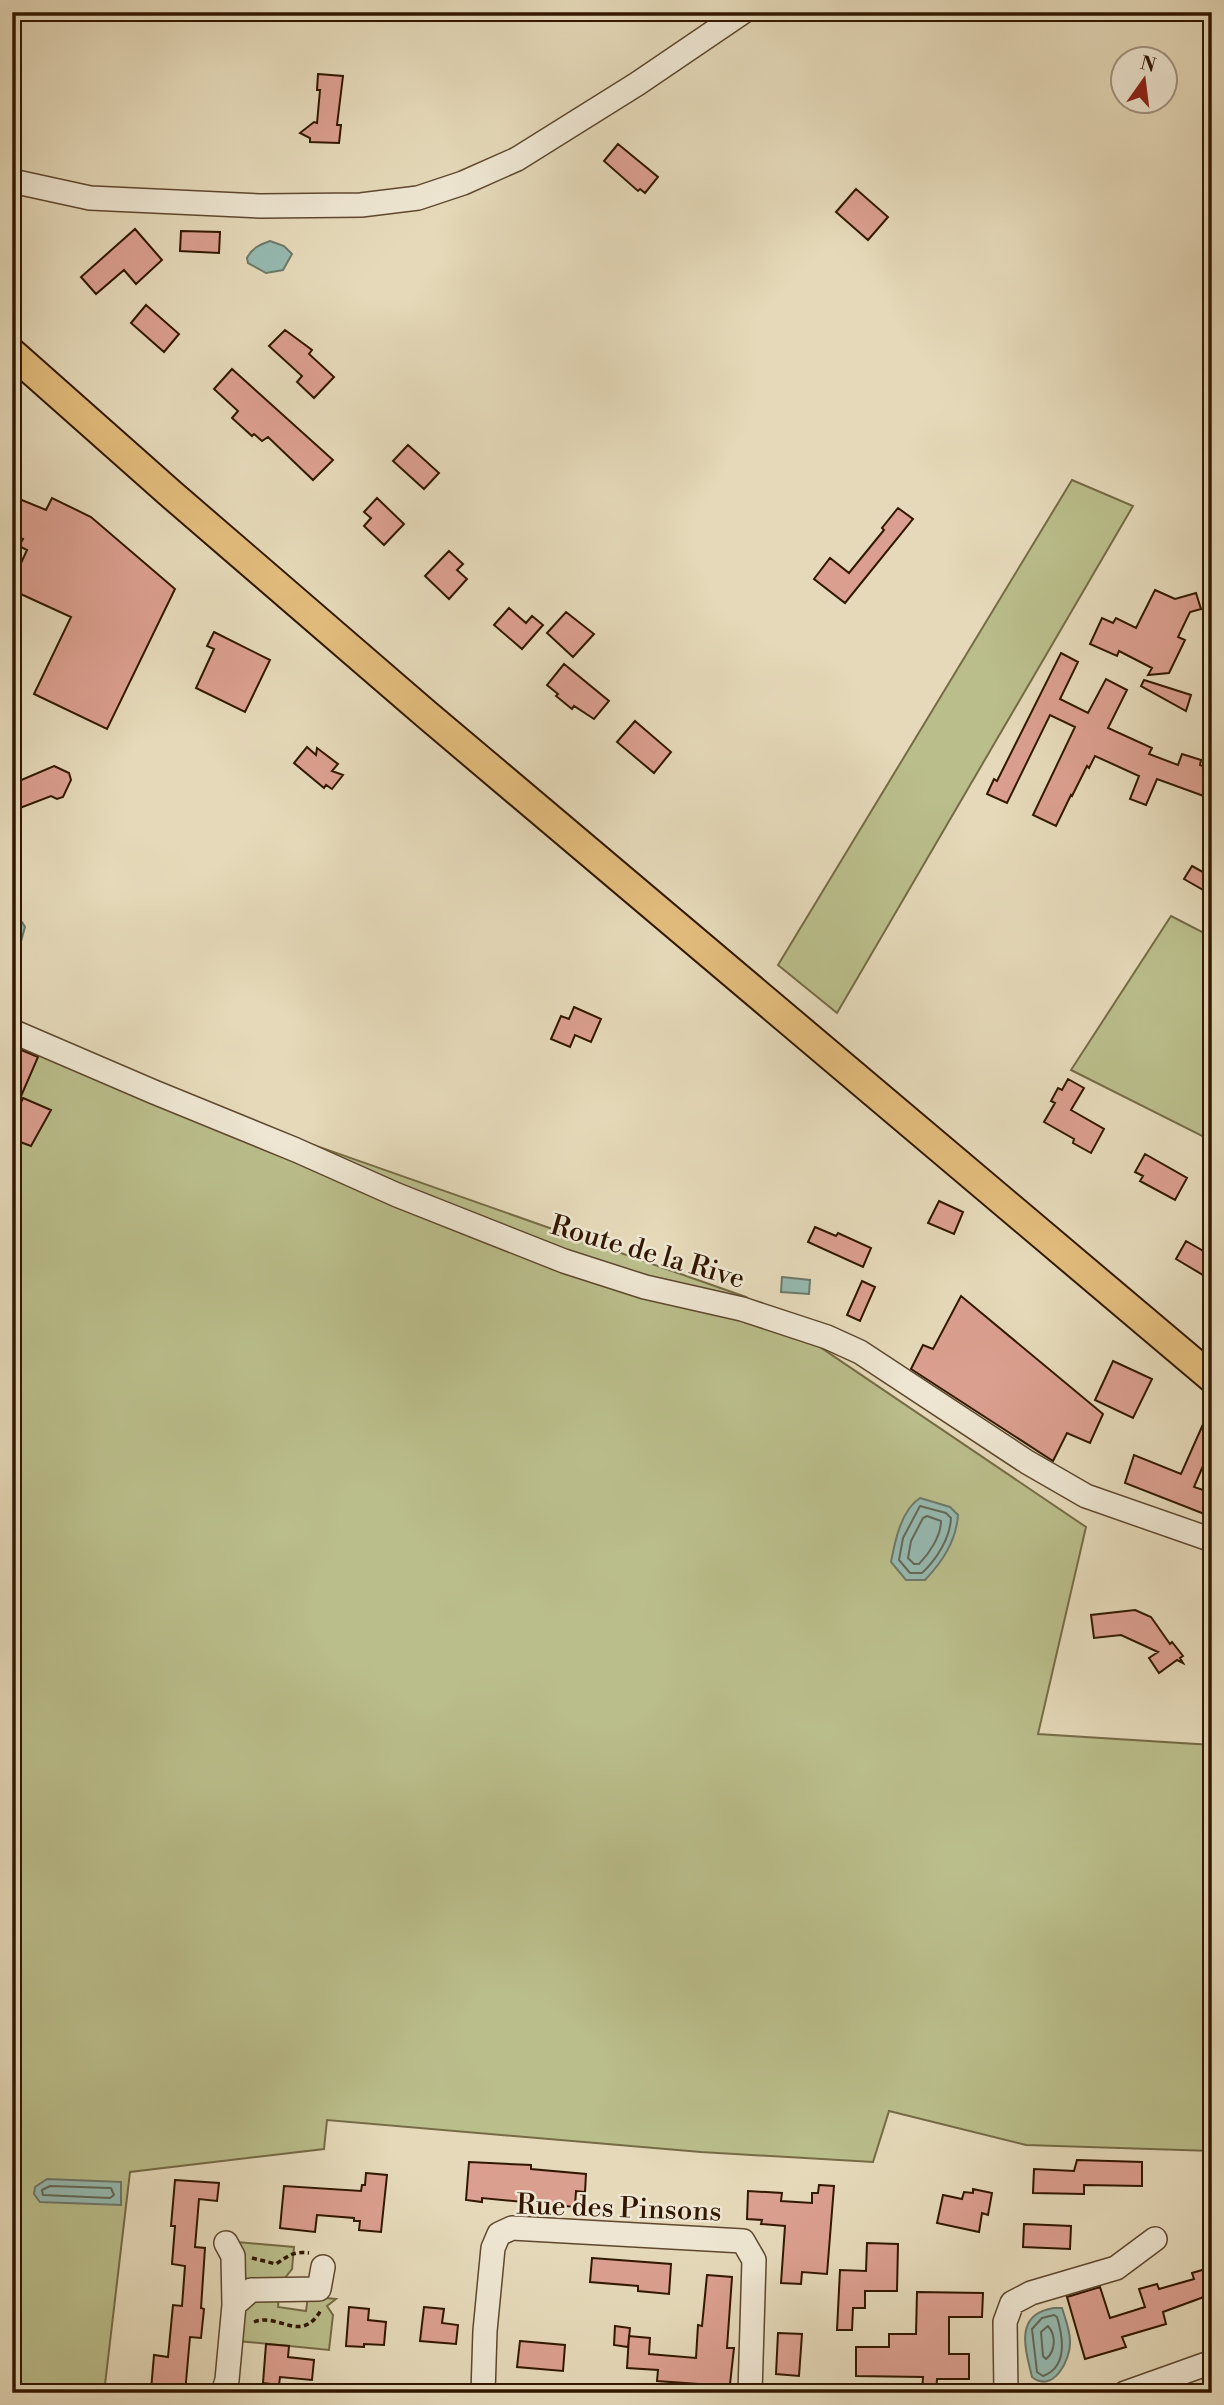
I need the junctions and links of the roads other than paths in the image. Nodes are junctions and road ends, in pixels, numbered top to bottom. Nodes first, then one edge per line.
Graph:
1 (743, 12) edge
2 (12, 181) edge
3 (12, 353) edge
4 (12, 1031) edge
5 (1212, 1378) edge
6 (1212, 1540) edge
7 (1155, 2239) dead end
8 (230, 2250) road end
9 (321, 2278) road end
10 (234, 2305) junction
11 (1212, 2362) edge
12 (223, 2393) edge
13 (483, 2393) edge
14 (750, 2393) edge
15 (1006, 2393) edge
16 (1125, 2393) edge

1 - 2 street
3 - 5 main road
4 - 6 street, Route de la Rive
7 - 15 street
8 - 10 street
9 - 10 street
10 - 12 street
11 - 16 street
13 - 14 street, Rue des Pinsons

